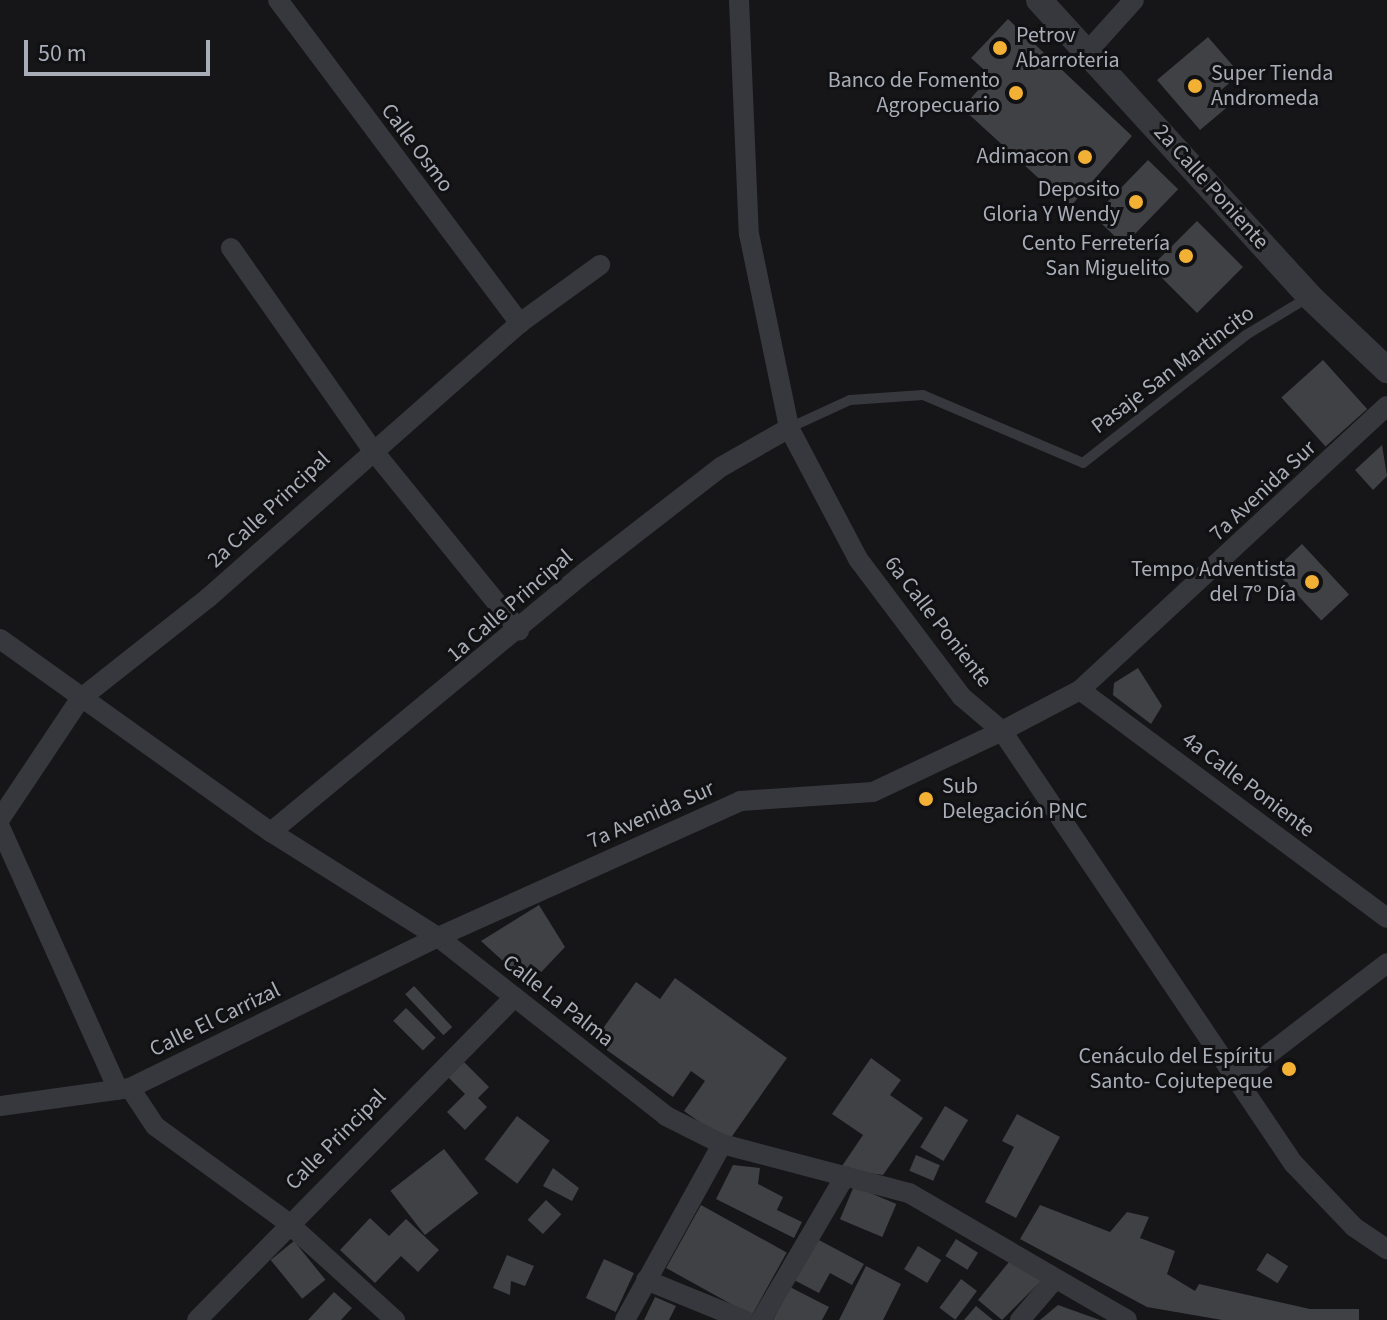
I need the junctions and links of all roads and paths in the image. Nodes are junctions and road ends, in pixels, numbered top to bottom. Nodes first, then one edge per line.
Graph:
1 (278, 0) edge
2 (739, 0) edge
3 (1039, 0) edge
4 (1134, 0) edge
5 (1089, 50) junction
6 (231, 248) dead end
7 (600, 265) dead end
8 (1309, 296) junction
9 (520, 323) junction
10 (1387, 370) edge
11 (1387, 406) edge
12 (789, 428) junction
13 (371, 448) junction
14 (519, 630) junction
15 (0, 639) edge
16 (1080, 690) junction
17 (80, 699) junction
18 (1002, 731) junction
19 (0, 819) edge
20 (0, 827) edge
21 (271, 832) junction
22 (1387, 918) edge
23 (438, 937) junction
24 (1387, 963) edge
25 (514, 997) junction
26 (1240, 1076) junction
27 (124, 1089) junction
28 (0, 1106) edge
29 (722, 1144) junction
30 (845, 1176) junction
31 (287, 1222) junction
32 (1387, 1249) edge
33 (1055, 1279) junction
34 (646, 1280) junction
35 (197, 1320) edge
36 (395, 1320) edge
37 (625, 1320) edge
38 (744, 1320) edge
39 (761, 1320) edge
40 (1020, 1320) edge
41 (1127, 1320) edge

1 - 9 street, Calle Osmo
2 - 12 street, 6a Calle Poniente
3 - 5 street, 2a Calle Poniente
4 - 5 street
5 - 8 street, 2a Calle Poniente
6 - 13 street
7 - 9 street, 2a Calle Principal
8 - 10 street, 2a Calle Poniente
8 - 12 lane, Pasaje San Martincito
9 - 13 street, 2a Calle Principal
11 - 16 street, 7a Avenida Sur
12 - 14 street, 1a Calle Principal
12 - 18 street, 6a Calle Poniente
13 - 14 street
13 - 17 street, 2a Calle Principal
14 - 21 street, 1a Calle Principal
15 - 17 street, Calle La Palma
16 - 18 street, 7a Avenida Sur
16 - 22 street, 4a Calle Poniente
17 - 19 street, 2a Calle Principal
17 - 21 street, Calle La Palma
18 - 23 street, 7a Avenida Sur
18 - 26 street, 6a Calle Poniente
20 - 27 street
21 - 23 street, Calle La Palma
23 - 25 street, Calle La Palma
23 - 27 street, Calle El Carrizal
24 - 26 street
25 - 29 street, Calle La Palma
25 - 31 street, Calle Principal
26 - 32 street, 6a Calle Poniente
27 - 28 street, Calle El Carrizal
27 - 31 street
29 - 30 street, Calle La Palma
29 - 34 street
30 - 33 street, Calle La Palma
30 - 39 street
31 - 35 street, Calle Principal
31 - 36 street
33 - 40 street
33 - 41 street, Calle La Palma
34 - 37 street
34 - 38 street

